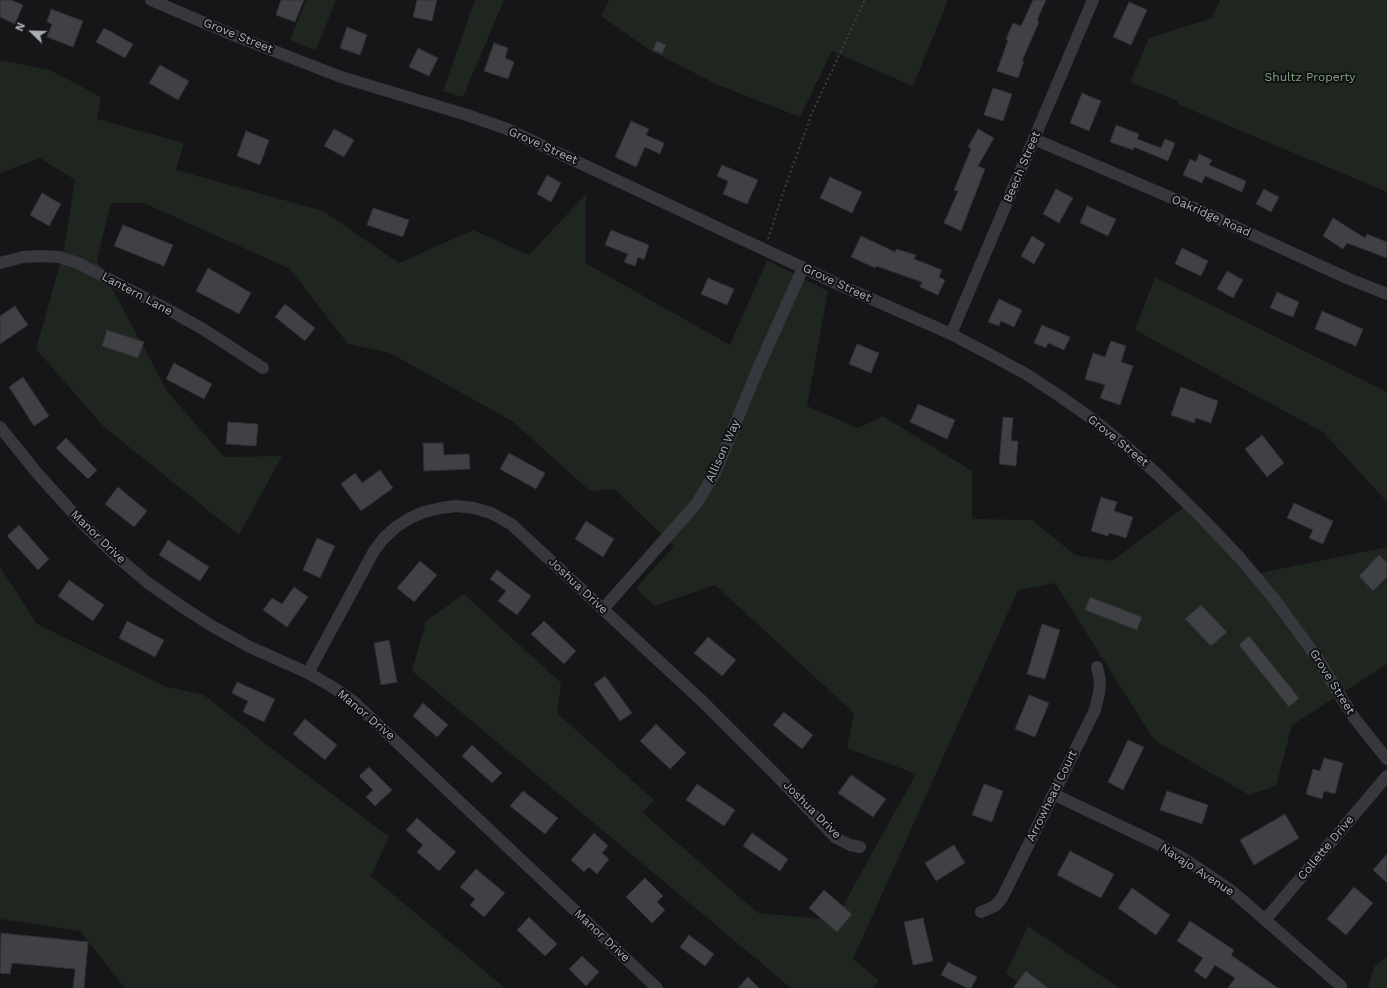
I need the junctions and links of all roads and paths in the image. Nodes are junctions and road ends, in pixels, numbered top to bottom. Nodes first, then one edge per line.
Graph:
1 (151, 0) edge
2 (865, 0) edge
3 (1093, 0) edge
4 (1034, 139) junction
5 (764, 249) junction
6 (0, 263) edge
7 (803, 268) junction
8 (1387, 294) edge
9 (951, 334) junction
10 (263, 368) dead end
11 (0, 426) edge
12 (603, 609) junction
13 (1097, 667) dead end
14 (308, 673) junction
15 (1387, 759) edge
16 (1387, 776) edge
17 (1053, 794) junction
18 (860, 847) dead end
19 (981, 912) dead end
20 (1265, 920) junction
21 (1341, 986) dead end
22 (658, 988) edge

1 - 5 street, Grove Street
2 - 5 path
3 - 4 street, Beech Street
4 - 8 street, Oakridge Road
4 - 9 street, Beech Street
5 - 7 street, Grove Street
6 - 10 street, Lantern Lane
7 - 9 street, Grove Street
7 - 12 street, Allison Way
9 - 15 street, Grove Street
11 - 14 street, Manor Drive
12 - 14 street, Joshua Drive
12 - 18 street, Joshua Drive
13 - 17 street, Arrowhead Court
14 - 22 street, Manor Drive
16 - 20 street, Collette Drive
17 - 19 street, Arrowhead Court
17 - 20 street, Navajo Avenue
20 - 21 street, Navajo Avenue

